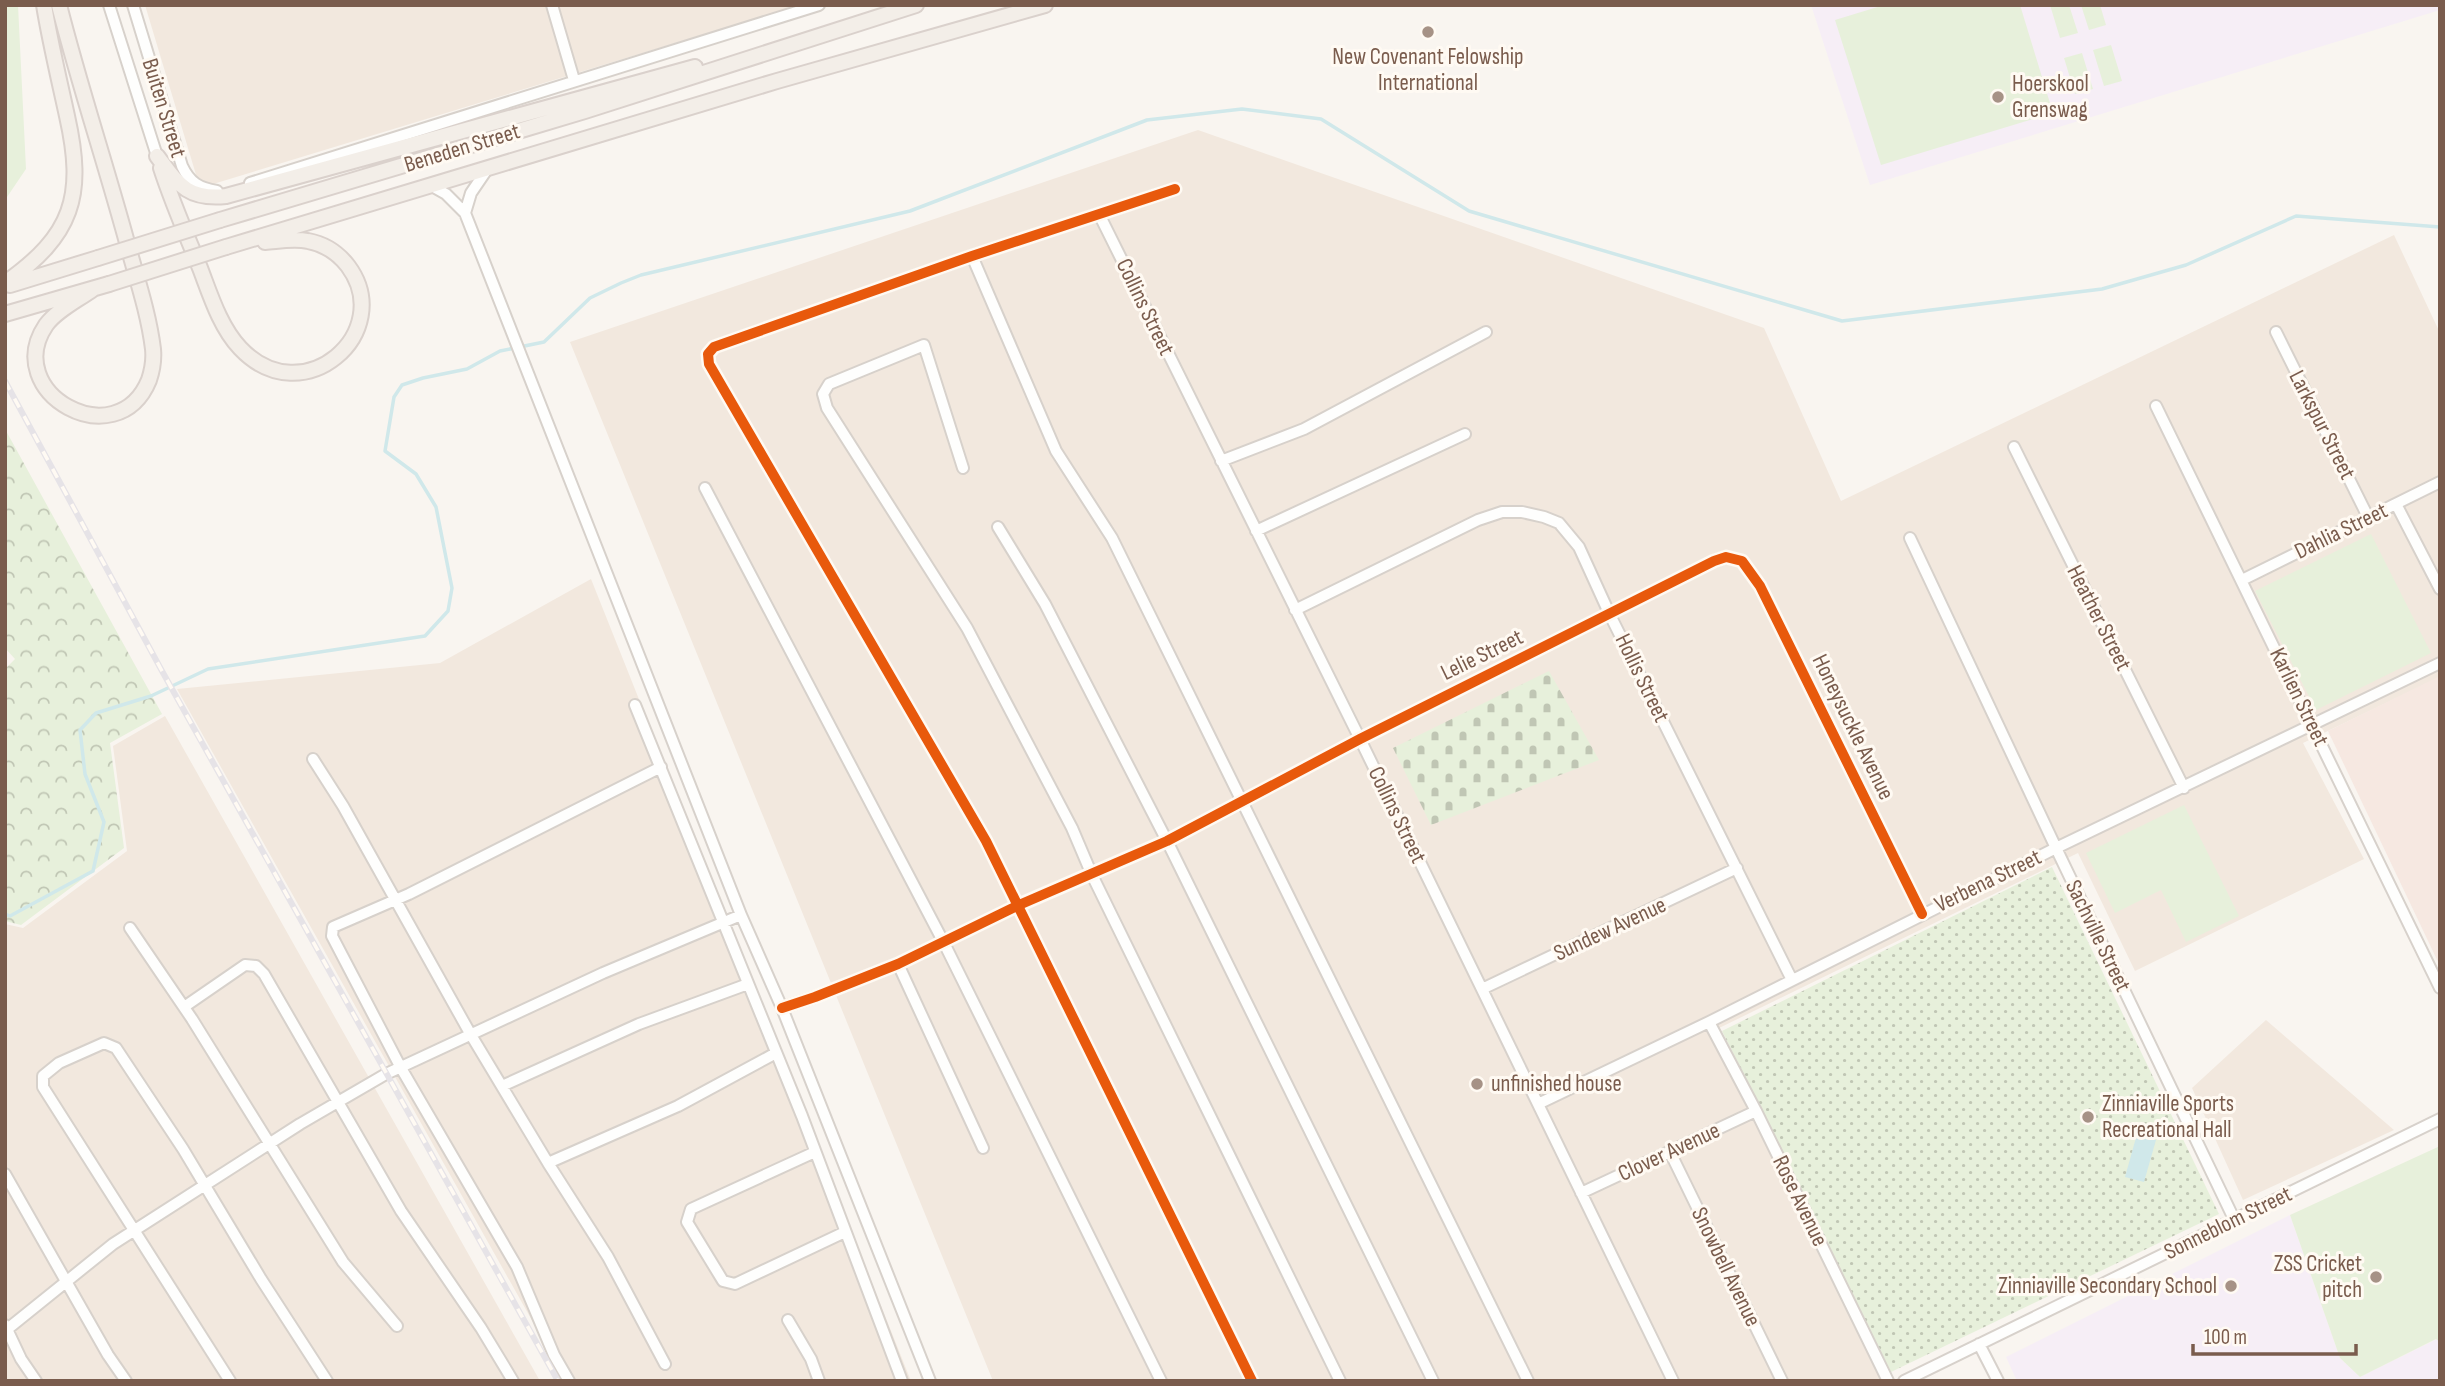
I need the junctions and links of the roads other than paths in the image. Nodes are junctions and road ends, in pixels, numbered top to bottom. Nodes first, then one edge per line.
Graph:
1 (44, 5) edge
2 (59, 5) edge
3 (108, 5) edge
4 (133, 5) edge
5 (552, 5) edge
6 (819, 5) edge
7 (916, 5) edge
8 (1045, 5) edge
9 (774, 51) junction
10 (574, 80) junction
11 (158, 156) junction
12 (488, 168) junction
13 (430, 185) junction
14 (1175, 189) dead end
15 (217, 191) joint
16 (465, 213) junction
17 (1099, 214) junction
18 (241, 243) junction
19 (972, 256) junction
20 (5, 285) edge
21 (93, 289) junction
22 (5, 314) edge
23 (1486, 331) dead end
24 (2276, 332) dead end
25 (2155, 406) dead end
26 (1465, 434) dead end
27 (2014, 447) dead end
28 (1221, 461) junction
29 (963, 468) dead end
30 (2440, 482) edge
31 (705, 488) dead end
32 (2396, 504) junction
33 (2368, 517) junction
34 (998, 527) dead end
35 (1256, 531) junction
36 (1910, 538) dead end
37 (1742, 561) joint
38 (2242, 580) junction
39 (2440, 589) edge
40 (1295, 610) junction
41 (1610, 615) junction
42 (2440, 663) edge
43 (635, 705) dead end
44 (2312, 724) junction
45 (1360, 739) junction
46 (313, 759) dead end
47 (661, 767) junction
48 (2184, 788) junction
49 (1242, 802) junction
50 (1167, 841) junction
51 (2056, 848) junction
52 (1737, 868) junction
53 (1092, 876) junction
54 (395, 900) junction
55 (1019, 905) junction
56 (1922, 914) junction
57 (741, 915) junction
58 (723, 923) junction
59 (130, 928) dead end
60 (944, 943) junction
61 (898, 964) junction
62 (1792, 980) junction
63 (748, 984) junction
64 (2440, 988) edge
65 (1482, 989) junction
66 (184, 1007) junction
67 (782, 1008) junction
68 (1709, 1022) junction
69 (471, 1035) junction
70 (776, 1053) junction
71 (401, 1068) junction
72 (502, 1086) junction
73 (339, 1101) junction
74 (1538, 1104) junction
75 (1756, 1111) junction
76 (2440, 1119) edge
77 (270, 1143) junction
78 (983, 1148) dead end
79 (815, 1152) junction
80 (1670, 1152) junction
81 (548, 1163) junction
82 (5, 1174) edge
83 (204, 1186) junction
84 (1581, 1193) junction
85 (2234, 1219) junction
86 (134, 1231) junction
87 (845, 1232) junction
88 (66, 1283) junction
89 (788, 1320) dead end
90 (397, 1326) dead end
91 (6, 1329) edge
92 (1979, 1344) junction
93 (666, 1364) dead end
94 (36, 1381) edge
95 (126, 1381) edge
96 (230, 1381) edge
97 (327, 1381) edge
98 (513, 1381) edge
99 (569, 1381) edge
100 (819, 1381) edge
101 (902, 1381) edge
102 (930, 1381) edge
103 (1161, 1381) edge
104 (1252, 1381) edge
105 (1340, 1381) edge
106 (1433, 1381) edge
107 (1528, 1381) edge
108 (1673, 1381) edge
109 (1782, 1381) edge
110 (1888, 1381) edge
111 (1904, 1381) edge
112 (1997, 1381) edge

1 - 20 main road
2 - 21 main road
3 - 11 street
4 - 15 street, Buiten Street
5 - 10 street
6 - 10 street, Beneden Street
7 - 9 main road, Beneden Street
8 - 12 main road, Beneden Street
9 - 11 main road
9 - 20 main road, Beneden Street, bridge
10 - 15 street, Beneden Street
11 - 18 main road
12 - 13 main road, Beneden Street
12 - 16 street
13 - 16 street
13 - 18 main road, Beneden Street
14 - 17 street
16 - 57 street
17 - 19 street
17 - 28 street, Collins Street
18 - 21 main road, Beneden Street, bridge
19 - 49 street
19 - 55 street
21 - 22 main road, Beneden Street
23 - 28 street
24 - 33 street, Larkspur Street
25 - 38 street, Karlien Street
26 - 35 street
27 - 48 street, Heather Street
28 - 35 street, Collins Street
29 - 53 street
30 - 32 street, Dahlia Street
31 - 60 street
32 - 33 street, Dahlia Street
32 - 39 street
33 - 38 street, Dahlia Street
34 - 50 street
35 - 40 street, Collins Street
36 - 51 street, Sachville Street
37 - 41 street, Lelie Street
37 - 56 street, Honeysuckle Avenue
38 - 44 street, Karlien Street
40 - 41 street, Hollis Street
40 - 45 street, Collins Street
41 - 45 street, Lelie Street
41 - 52 street, Hollis Street
42 - 44 street, Verbena Street
43 - 47 street
44 - 48 street, Verbena Street
44 - 64 street, Karlien Street
45 - 49 street, Lelie Street
45 - 65 street, Collins Street
46 - 54 street
47 - 54 street
47 - 58 street
48 - 51 street, Verbena Street
49 - 50 street, Lelie Street
49 - 107 street
50 - 53 street, Lelie Street
50 - 106 street
51 - 56 street, Verbena Street
51 - 85 street, Sachville Street
52 - 62 street, Hollis Street
52 - 65 street, Sundew Avenue
53 - 55 street, Lelie Street
53 - 105 street
54 - 69 street
54 - 71 street
55 - 60 street, Lelie Street
55 - 104 street
56 - 62 street, Verbena Street
57 - 58 street
57 - 67 street
58 - 63 street
58 - 69 street
59 - 66 street
60 - 61 street, Lelie Street
60 - 103 street
61 - 67 street, Lelie Street
61 - 78 street
62 - 68 street, Verbena Street
63 - 70 street
63 - 72 street
65 - 74 street, Collins Street
66 - 73 street
66 - 77 street
67 - 102 street
68 - 74 street, Verbena Street
68 - 75 street, Rose Avenue
69 - 71 street
69 - 72 street
70 - 79 street
70 - 81 street
71 - 73 street
71 - 99 street
72 - 81 street
73 - 77 street
73 - 98 street
74 - 84 street, Collins Street
75 - 80 street, Clover Avenue
75 - 110 street, Rose Avenue
76 - 85 street, Sonneblom Street
77 - 83 street
77 - 90 street
79 - 87 street
79 - 87 street
80 - 84 street, Clover Avenue
80 - 109 street, Snowbell Avenue
81 - 93 street
82 - 88 street
83 - 86 street
83 - 86 street
83 - 97 street
84 - 108 street, Collins Street
85 - 92 street, Sonneblom Street
86 - 88 street
86 - 96 street
87 - 101 street
88 - 91 street
88 - 95 street
89 - 100 street
91 - 94 street
92 - 111 street, Sonneblom Street
92 - 112 street

